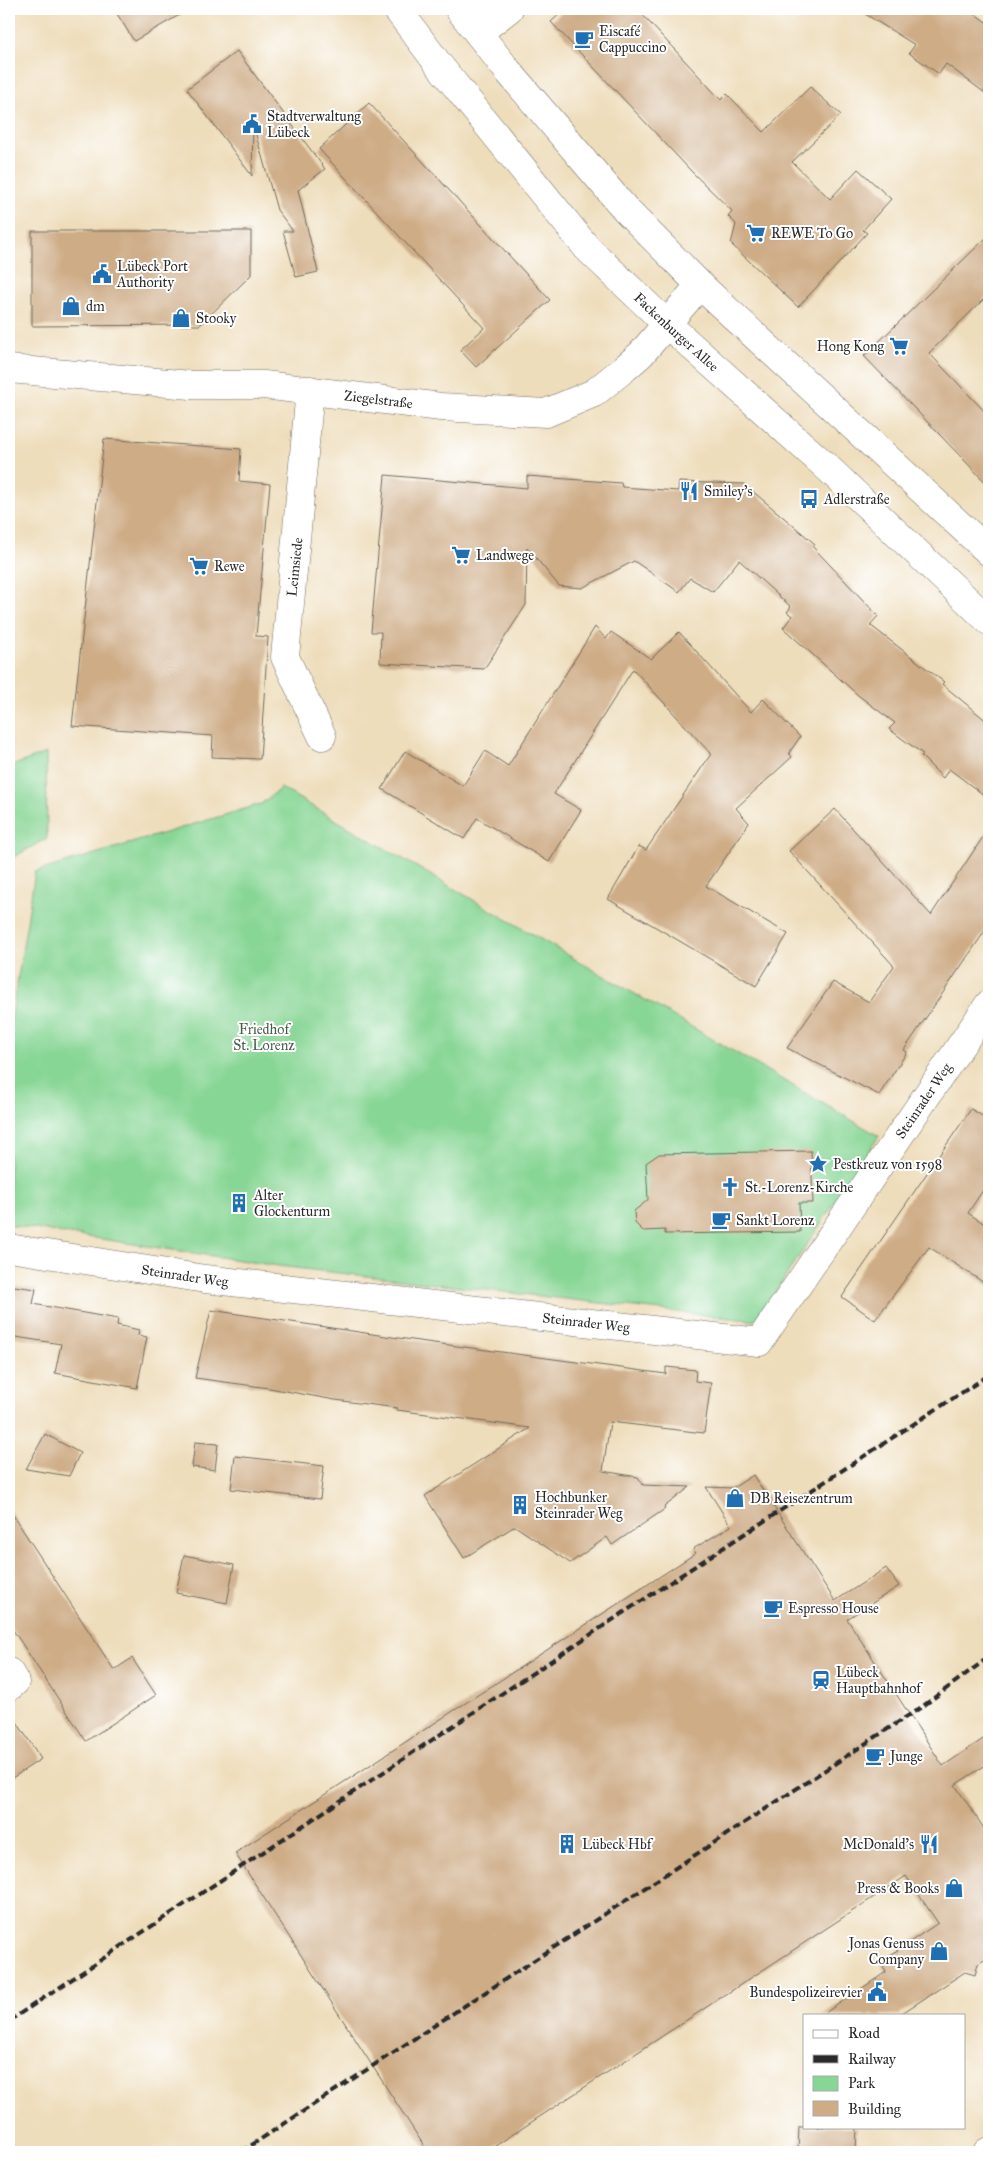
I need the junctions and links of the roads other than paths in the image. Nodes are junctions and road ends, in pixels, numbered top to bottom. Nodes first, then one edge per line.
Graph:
1 (397, 9) edge
2 (459, 9) edge
3 (509, 9) edge
4 (478, 33) junction
5 (700, 285) junction
6 (667, 324) junction
7 (9, 369) edge
8 (310, 390) junction
9 (989, 552) edge
10 (989, 621) edge
11 (322, 736) dead end
12 (989, 1004) edge
13 (9, 1248) edge
14 (9, 1672) edge
15 (9, 1687) edge

1 - 6 main road, Fackenburger Allee
2 - 4 main road
3 - 4 main road
4 - 5 main road
5 - 6 main road, Ziegelstraße
5 - 9 main road
6 - 8 main road, Ziegelstraße
6 - 10 main road, Fackenburger Allee
7 - 8 main road, Ziegelstraße
8 - 11 main road, Leimsiede
12 - 13 main road, Steinrader Weg
14 - 15 main road

